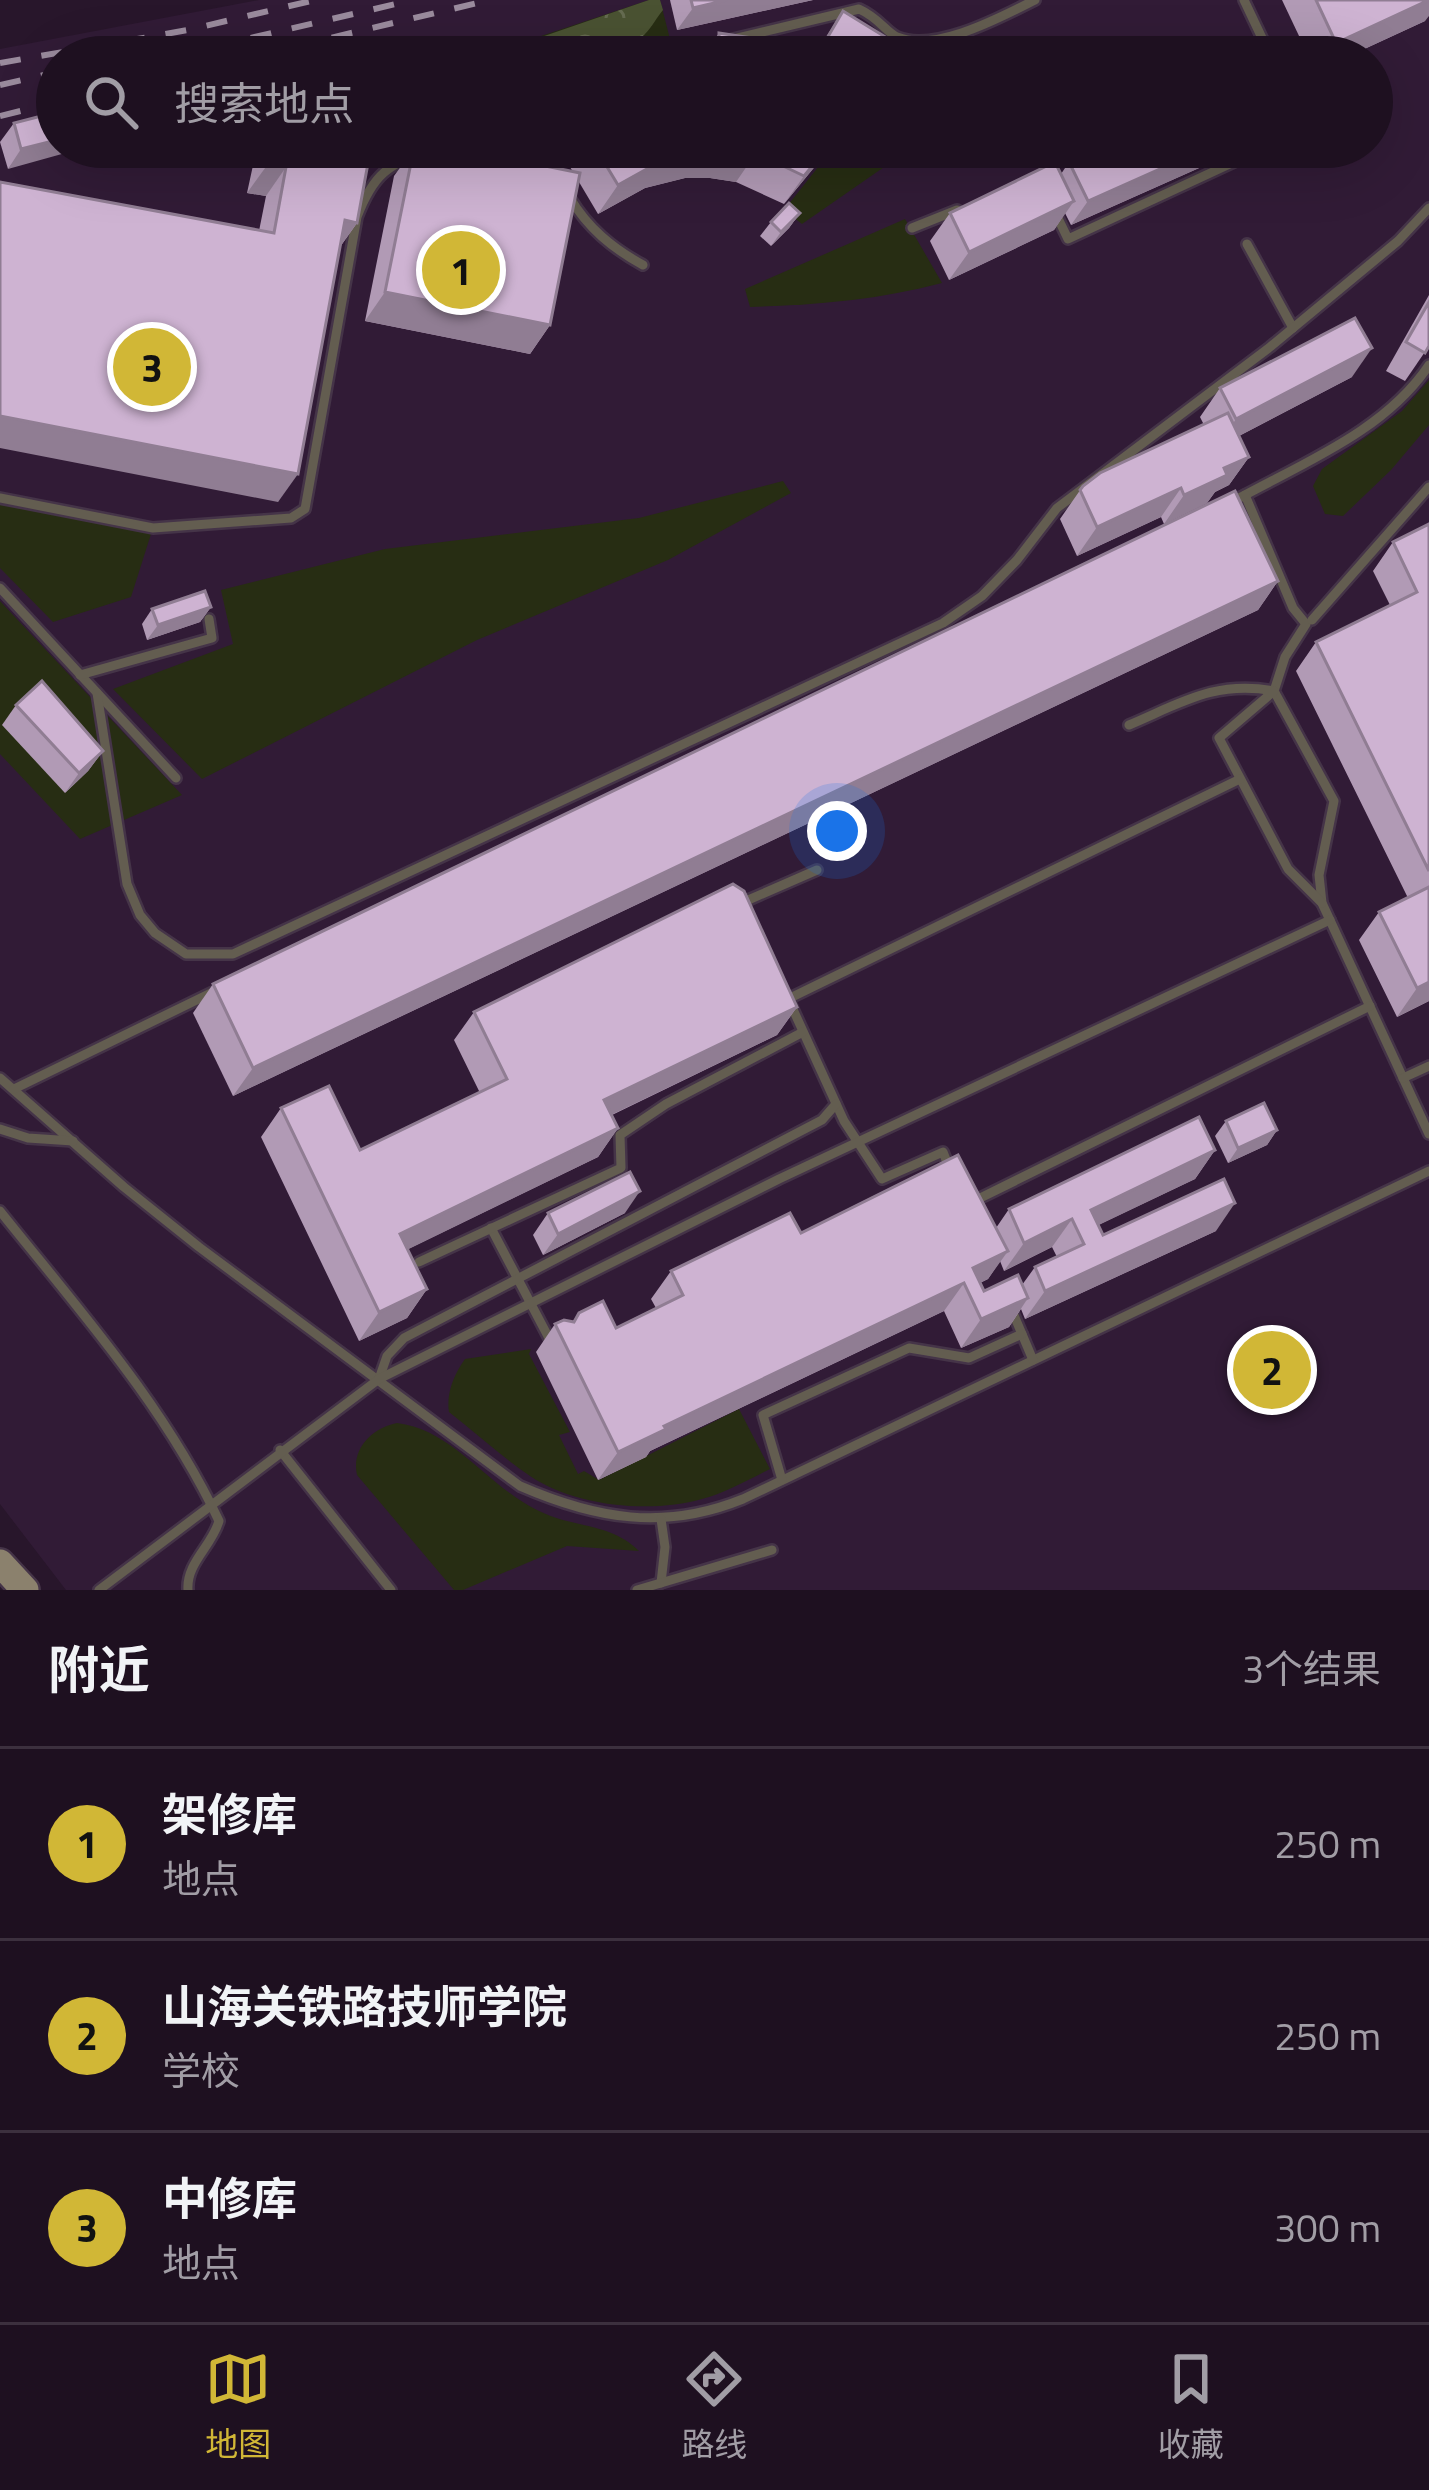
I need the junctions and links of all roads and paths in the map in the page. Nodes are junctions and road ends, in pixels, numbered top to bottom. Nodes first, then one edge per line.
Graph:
1 (1034, 0) edge
2 (1244, 0) edge
3 (746, 36) edge
4 (896, 36) edge
5 (949, 36) edge
6 (1261, 36) edge
7 (386, 168) edge
8 (552, 168) edge
9 (1221, 168) edge
10 (1049, 198) edge
11 (974, 204) edge
12 (1429, 208) edge
13 (912, 228) dead end
14 (1247, 244) dead end
15 (643, 265) dead end
16 (1292, 328) junction
17 (1429, 365) edge
18 (1429, 487) edge
19 (1245, 495) junction
20 (0, 498) edge
21 (1223, 506) edge
22 (0, 588) edge
23 (209, 619) edge
24 (1312, 620) dead end
25 (80, 675) junction
26 (1274, 691) junction
27 (97, 693) junction
28 (1129, 725) dead end
29 (176, 778) dead end
30 (1240, 779) junction
31 (817, 870) dead end
32 (744, 902) junction
33 (1322, 903) junction
34 (722, 911) edge
35 (750, 916) edge
36 (1330, 920) junction
37 (230, 984) edge
38 (1370, 1006) junction
39 (803, 1032) junction
40 (1429, 1066) edge
41 (0, 1078) edge
42 (1403, 1078) junction
43 (14, 1089) junction
44 (836, 1103) junction
45 (0, 1130) edge
46 (1429, 1134) edge
47 (74, 1142) junction
48 (860, 1142) junction
49 (1429, 1171) edge
50 (965, 1205) junction
51 (0, 1211) edge
52 (975, 1226) edge
53 (491, 1228) junction
54 (418, 1262) edge
55 (517, 1278) junction
56 (1003, 1291) edge
57 (532, 1301) junction
58 (1022, 1334) junction
59 (550, 1342) edge
60 (969, 1358) junction
61 (1034, 1360) junction
62 (379, 1379) junction
63 (979, 1386) junction
64 (280, 1450) junction
65 (782, 1480) junction
66 (211, 1503) junction
67 (661, 1519) junction
68 (772, 1550) dead end
69 (0, 1563) edge
70 (661, 1583) junction
71 (25, 1590) edge
72 (99, 1590) edge
73 (188, 1590) edge
74 (392, 1590) edge
75 (638, 1590) edge

1 - 5 lane
2 - 6 lane
3 - 4 lane
7 - 20 lane
8 - 15 lane
9 - 10 lane
11 - 13 lane
12 - 16 lane
14 - 16 lane
16 - 27 lane
17 - 19 lane
18 - 24 lane
19 - 21 lane
19 - 26 lane
22 - 25 lane
23 - 25 lane
25 - 27 lane
26 - 28 lane
26 - 30 lane
26 - 33 lane
27 - 29 lane
30 - 33 lane
30 - 39 lane
31 - 32 lane
32 - 34 lane
32 - 35 lane
33 - 36 lane
36 - 38 lane
36 - 48 lane
37 - 43 lane
38 - 42 lane
38 - 50 lane
39 - 44 lane
39 - 53 lane
40 - 42 lane
41 - 43 lane
42 - 46 lane
43 - 47 lane
44 - 48 lane
44 - 55 lane
45 - 47 lane
47 - 62 lane
48 - 50 lane
48 - 57 lane
49 - 61 lane
50 - 52 lane
51 - 66 lane
53 - 54 lane
53 - 55 lane
55 - 57 lane
55 - 62 lane
56 - 58 lane
57 - 59 lane
57 - 62 lane
58 - 60 lane
58 - 61 lane
60 - 63 lane
60 - 65 lane
61 - 63 lane
62 - 64 lane
62 - 67 lane
63 - 65 lane
64 - 66 lane
64 - 74 lane
65 - 67 lane
66 - 72 lane
66 - 73 lane
67 - 70 lane
68 - 70 lane
69 - 71 main road
70 - 75 lane

